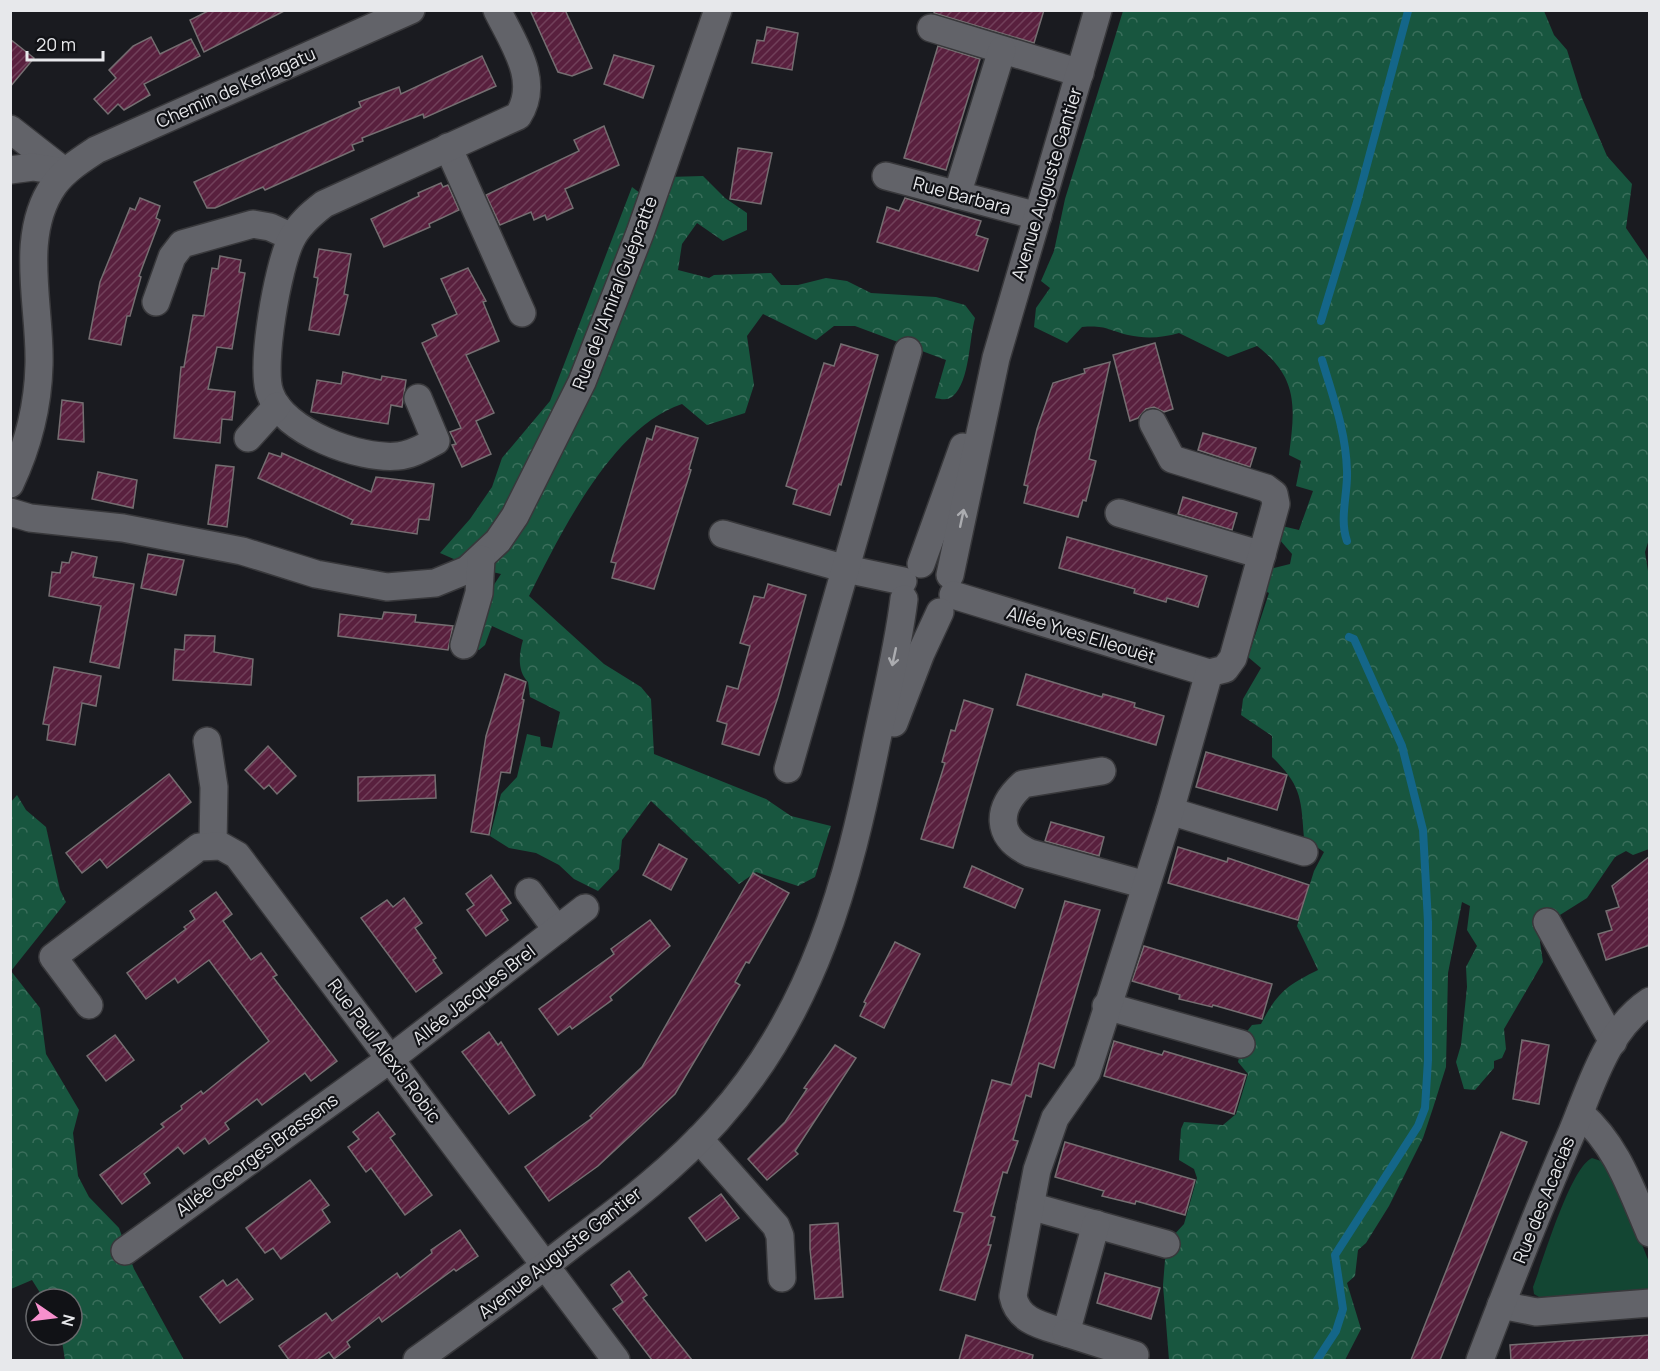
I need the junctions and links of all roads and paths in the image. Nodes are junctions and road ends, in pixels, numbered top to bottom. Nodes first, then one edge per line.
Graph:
1 (411, 10) edge
2 (497, 10) edge
3 (718, 10) edge
4 (1098, 10) edge
5 (932, 28) dead end
6 (1002, 50) junction
7 (1080, 74) junction
8 (10, 129) edge
9 (448, 147) junction
10 (10, 170) edge
11 (65, 172) junction
12 (886, 176) dead end
13 (957, 195) junction
14 (1038, 216) junction
15 (292, 237) junction
16 (156, 302) dead end
17 (522, 313) dead end
18 (908, 351) dead end
19 (996, 358) junction
20 (418, 398) dead end
21 (277, 406) junction
22 (1153, 423) dead end
23 (248, 438) dead end
24 (10, 484) edge
25 (10, 512) edge
26 (1119, 513) dead end
27 (723, 534) dead end
28 (1262, 555) junction
29 (481, 559) junction
30 (846, 569) junction
31 (910, 581) junction
32 (948, 594) junction
33 (464, 645) dead end
34 (1209, 673) junction
35 (207, 741) dead end
36 (788, 769) dead end
37 (1102, 771) dead end
38 (863, 809) junction
39 (1170, 811) junction
40 (213, 844) junction
41 (1304, 852) dead end
42 (1146, 885) junction
43 (529, 892) dead end
44 (585, 908) dead end
45 (1547, 922) dead end
46 (557, 930) junction
47 (1650, 1001) edge
48 (89, 1005) dead end
49 (1106, 1006) junction
50 (1612, 1042) junction
51 (1241, 1044) dead end
52 (390, 1059) junction
53 (1580, 1113) junction
54 (699, 1139) junction
55 (1030, 1206) junction
56 (1096, 1224) junction
57 (1650, 1233) edge
58 (1166, 1244) dead end
59 (124, 1251) dead end
60 (546, 1267) junction
61 (782, 1278) dead end
62 (1650, 1302) edge
63 (1501, 1305) junction
64 (1066, 1333) junction
65 (1135, 1354) dead end
66 (417, 1360) edge
67 (616, 1360) edge
68 (1480, 1360) edge

1 - 11 street, Chemin de Kerlagatu
2 - 9 street
3 - 29 street, Rue de l'Amiral Guépratte
4 - 7 street, Avenue Auguste Gantier
5 - 6 street
6 - 7 street
6 - 13 street
7 - 14 street, Avenue Auguste Gantier
8 - 11 street
9 - 15 street
9 - 17 street
10 - 11 street
11 - 24 street, Chemin de Kerlagatu
12 - 13 street, Rue Barbara
13 - 14 street, Rue Barbara
14 - 19 street, Avenue Auguste Gantier
15 - 16 street
15 - 21 street
18 - 30 street
19 - 31 street, Avenue Auguste Gantier
32 -> 19 street, Avenue Auguste Gantier
20 - 21 street
21 - 23 street
22 - 28 street
25 - 29 street, Rue de l'Amiral Guépratte
26 - 28 street
27 - 30 street
28 - 34 street
29 - 33 street
30 - 31 street
30 - 36 street
31 - 32 street
31 - 32 street
31 -> 38 street, Avenue Auguste Gantier
32 - 34 street, Allée Yves Elleouët
32 - 38 street, Avenue Auguste Gantier
34 - 39 street
35 - 40 street
37 - 42 street
38 - 54 street, Avenue Auguste Gantier
39 - 41 street
39 - 42 street
40 - 48 street
40 - 52 street, Rue Paul Alexis Robic
42 - 49 street
43 - 46 street
44 - 46 street, Allée Jacques Brel
45 - 50 street
46 - 52 street, Allée Jacques Brel
47 - 50 street, Rue des Acacias
49 - 51 street
49 - 55 street
50 - 53 street, Rue des Acacias
52 - 59 street, Allée Georges Brassens
52 - 60 street, Rue Paul Alexis Robic
53 - 57 street
53 - 63 street, Rue des Acacias
54 - 60 street, Avenue Auguste Gantier
54 - 61 street
55 - 56 street
55 - 64 street
56 - 58 street
56 - 64 street
60 - 66 street, Avenue Auguste Gantier
60 - 67 street, Rue Paul Alexis Robic
62 - 63 street
63 - 68 street, Rue des Acacias
64 - 65 street

